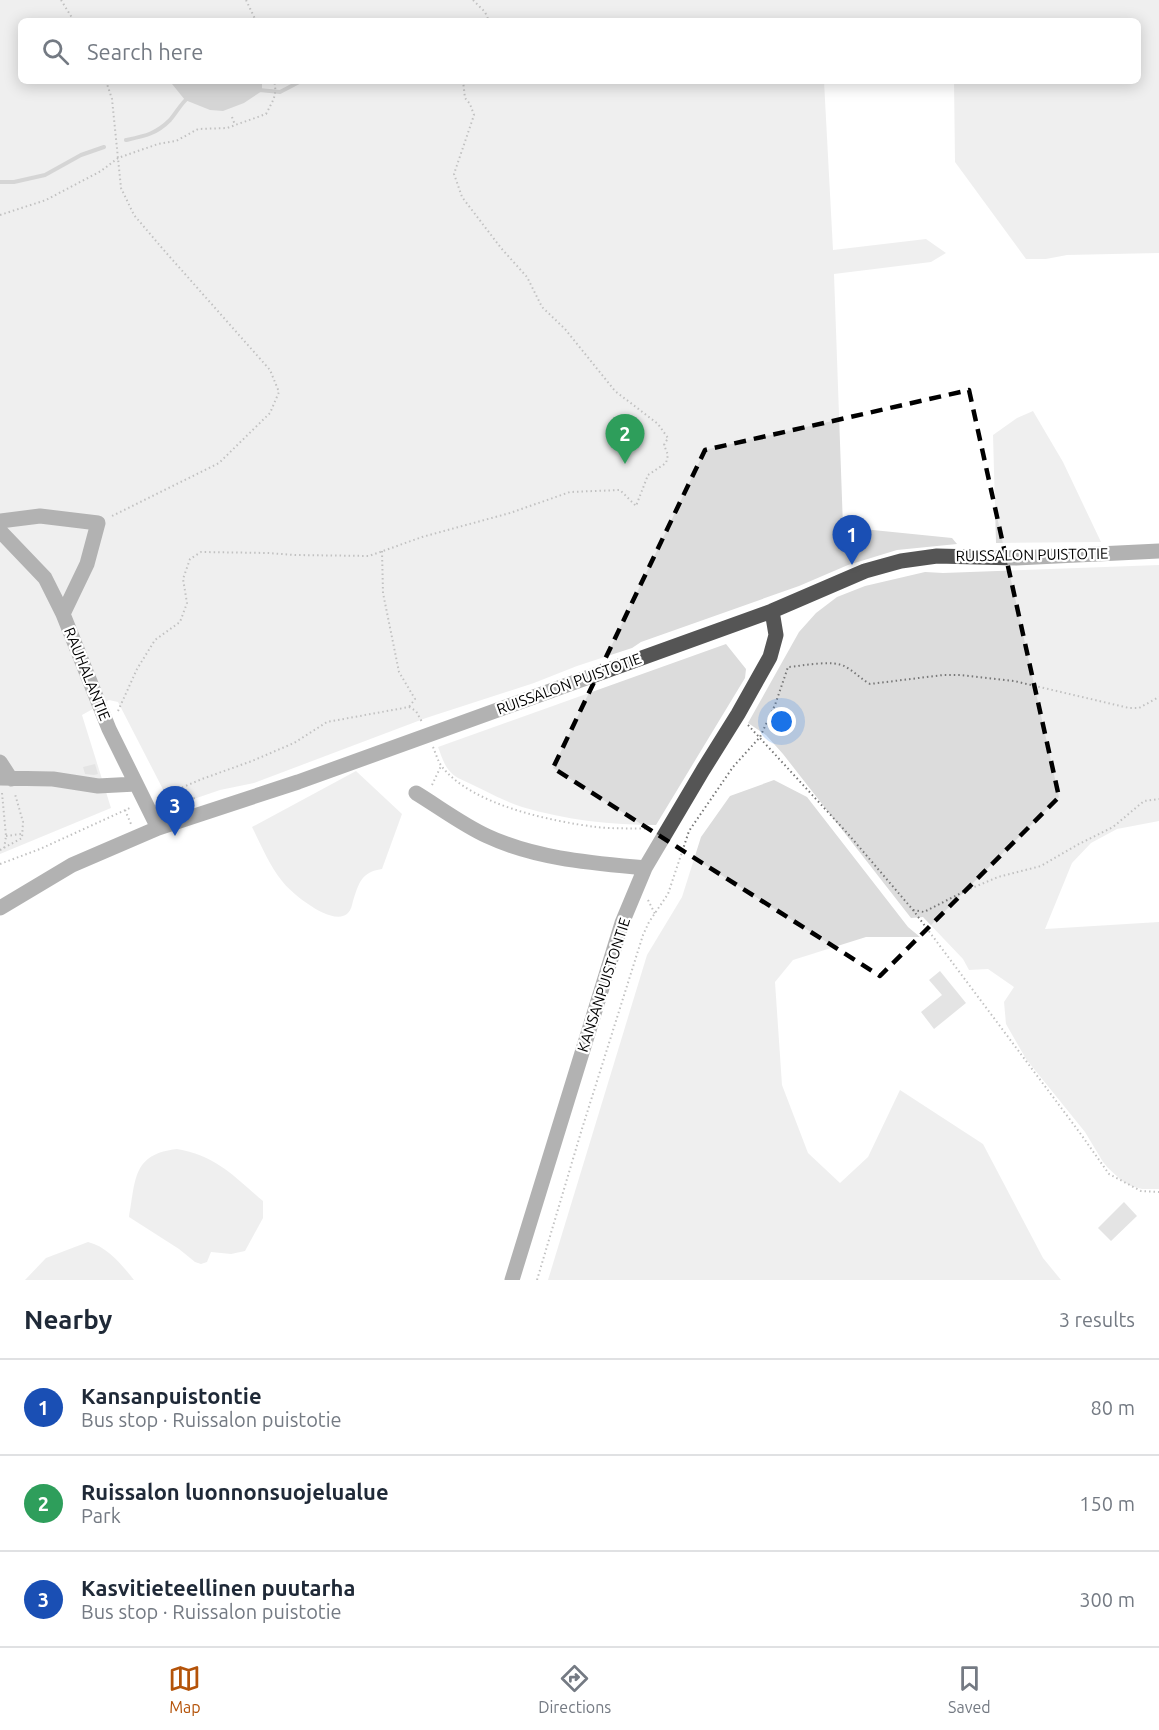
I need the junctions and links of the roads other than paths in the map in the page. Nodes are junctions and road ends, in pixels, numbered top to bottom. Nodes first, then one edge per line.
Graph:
1 (0, 521) edge
2 (0, 531) edge
3 (1159, 551) edge
4 (772, 611) junction
5 (63, 614) junction
6 (0, 762) edge
7 (4, 779) edge
8 (136, 784) junction
9 (421, 796) road end
10 (158, 828) junction
11 (645, 868) junction
12 (0, 908) edge
13 (512, 1280) edge

1 - 5 street
2 - 5 street, RAUHALANTIE
3 - 4 street, RUISSALON PUISTOTIE
4 - 10 street, RUISSALON PUISTOTIE
4 - 11 street, KANSANPUISTONTIE
5 - 8 street, RAUHALANTIE
6 - 7 street
7 - 8 street
8 - 10 street, RAUHALANTIE
9 - 11 street
10 - 12 street, RUISSALON PUISTOTIE
11 - 13 street, KANSANPUISTONTIE

